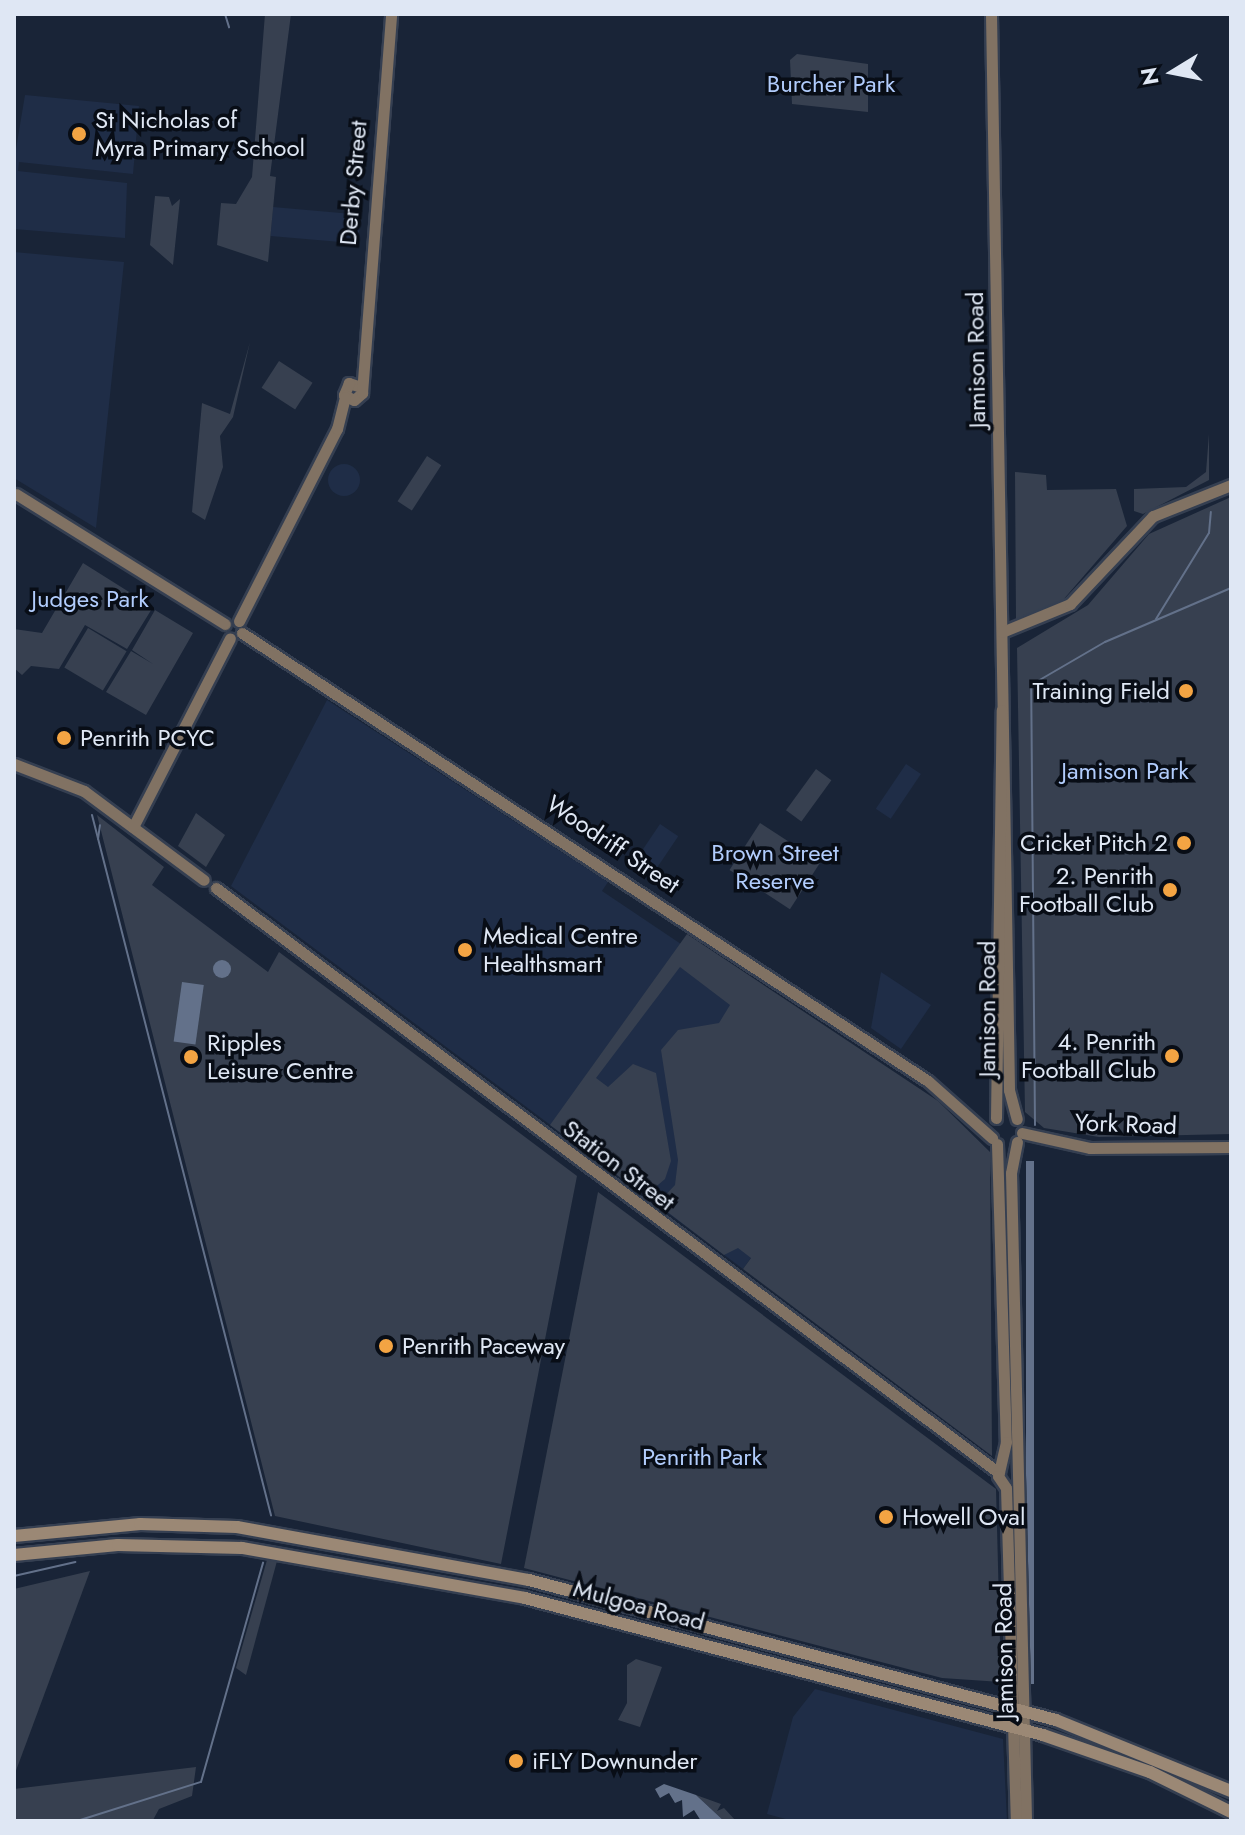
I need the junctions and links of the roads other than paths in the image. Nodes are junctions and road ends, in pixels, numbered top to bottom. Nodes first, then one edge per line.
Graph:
1 (391, 14) edge
2 (991, 14) edge
3 (1231, 485) edge
4 (15, 493) edge
5 (225, 624) junction
6 (241, 627) junction
7 (1002, 632) junction
8 (230, 638) junction
9 (1003, 706) junction
10 (14, 764) edge
11 (133, 827) junction
12 (954, 1099) junction
13 (996, 1118) junction
14 (1017, 1119) junction
15 (1019, 1138) junction
16 (994, 1141) junction
17 (1231, 1147) edge
18 (1019, 1468) junction
19 (1001, 1470) junction
20 (1022, 1481) junction
21 (1006, 1488) junction
22 (14, 1536) edge
23 (14, 1555) edge
24 (507, 1576) junction
25 (502, 1595) junction
26 (1012, 1710) junction
27 (1026, 1713) junction
28 (1013, 1727) junction
29 (1027, 1730) junction
30 (1231, 1791) edge
31 (1231, 1812) edge
32 (1016, 1821) edge
33 (1026, 1821) edge

1 - 6 street, Derby Street
2 - 7 street, Jamison Road
3 - 7 street
4 - 5 street
5 - 6 street
5 - 8 street
6 - 8 street
6 - 12 street, Woodriff Street
7 - 9 street, Jamison Road
8 - 11 street
9 - 13 street, Jamison Road
9 - 14 street, Jamison Road
10 - 11 street
11 - 19 street, Station Street
12 - 13 street, Woodriff Street
12 - 16 street, Woodriff Street
13 - 14 street
13 - 16 street, Jamison Road
14 - 15 street, Jamison Road
15 - 16 street, York Road
15 - 17 street, York Road
15 - 18 street
16 - 19 street
18 - 19 street
18 - 20 street, Jamison Road
19 - 21 street
20 - 21 street
20 - 27 street, Jamison Road
21 - 26 street, Jamison Road
22 - 24 main road, Mulgoa Road
23 - 25 main road, Mulgoa Road
24 - 25 main road
24 - 26 main road, Mulgoa Road
25 - 28 main road, Mulgoa Road
26 - 27 main road, Mulgoa Road
26 - 28 street, Jamison Road
27 - 29 street, Jamison Road
27 - 30 main road, Mulgoa Road
28 - 29 main road, Mulgoa Road
28 - 32 street, Jamison Road
29 - 31 main road, Mulgoa Road
29 - 33 street, Jamison Road

